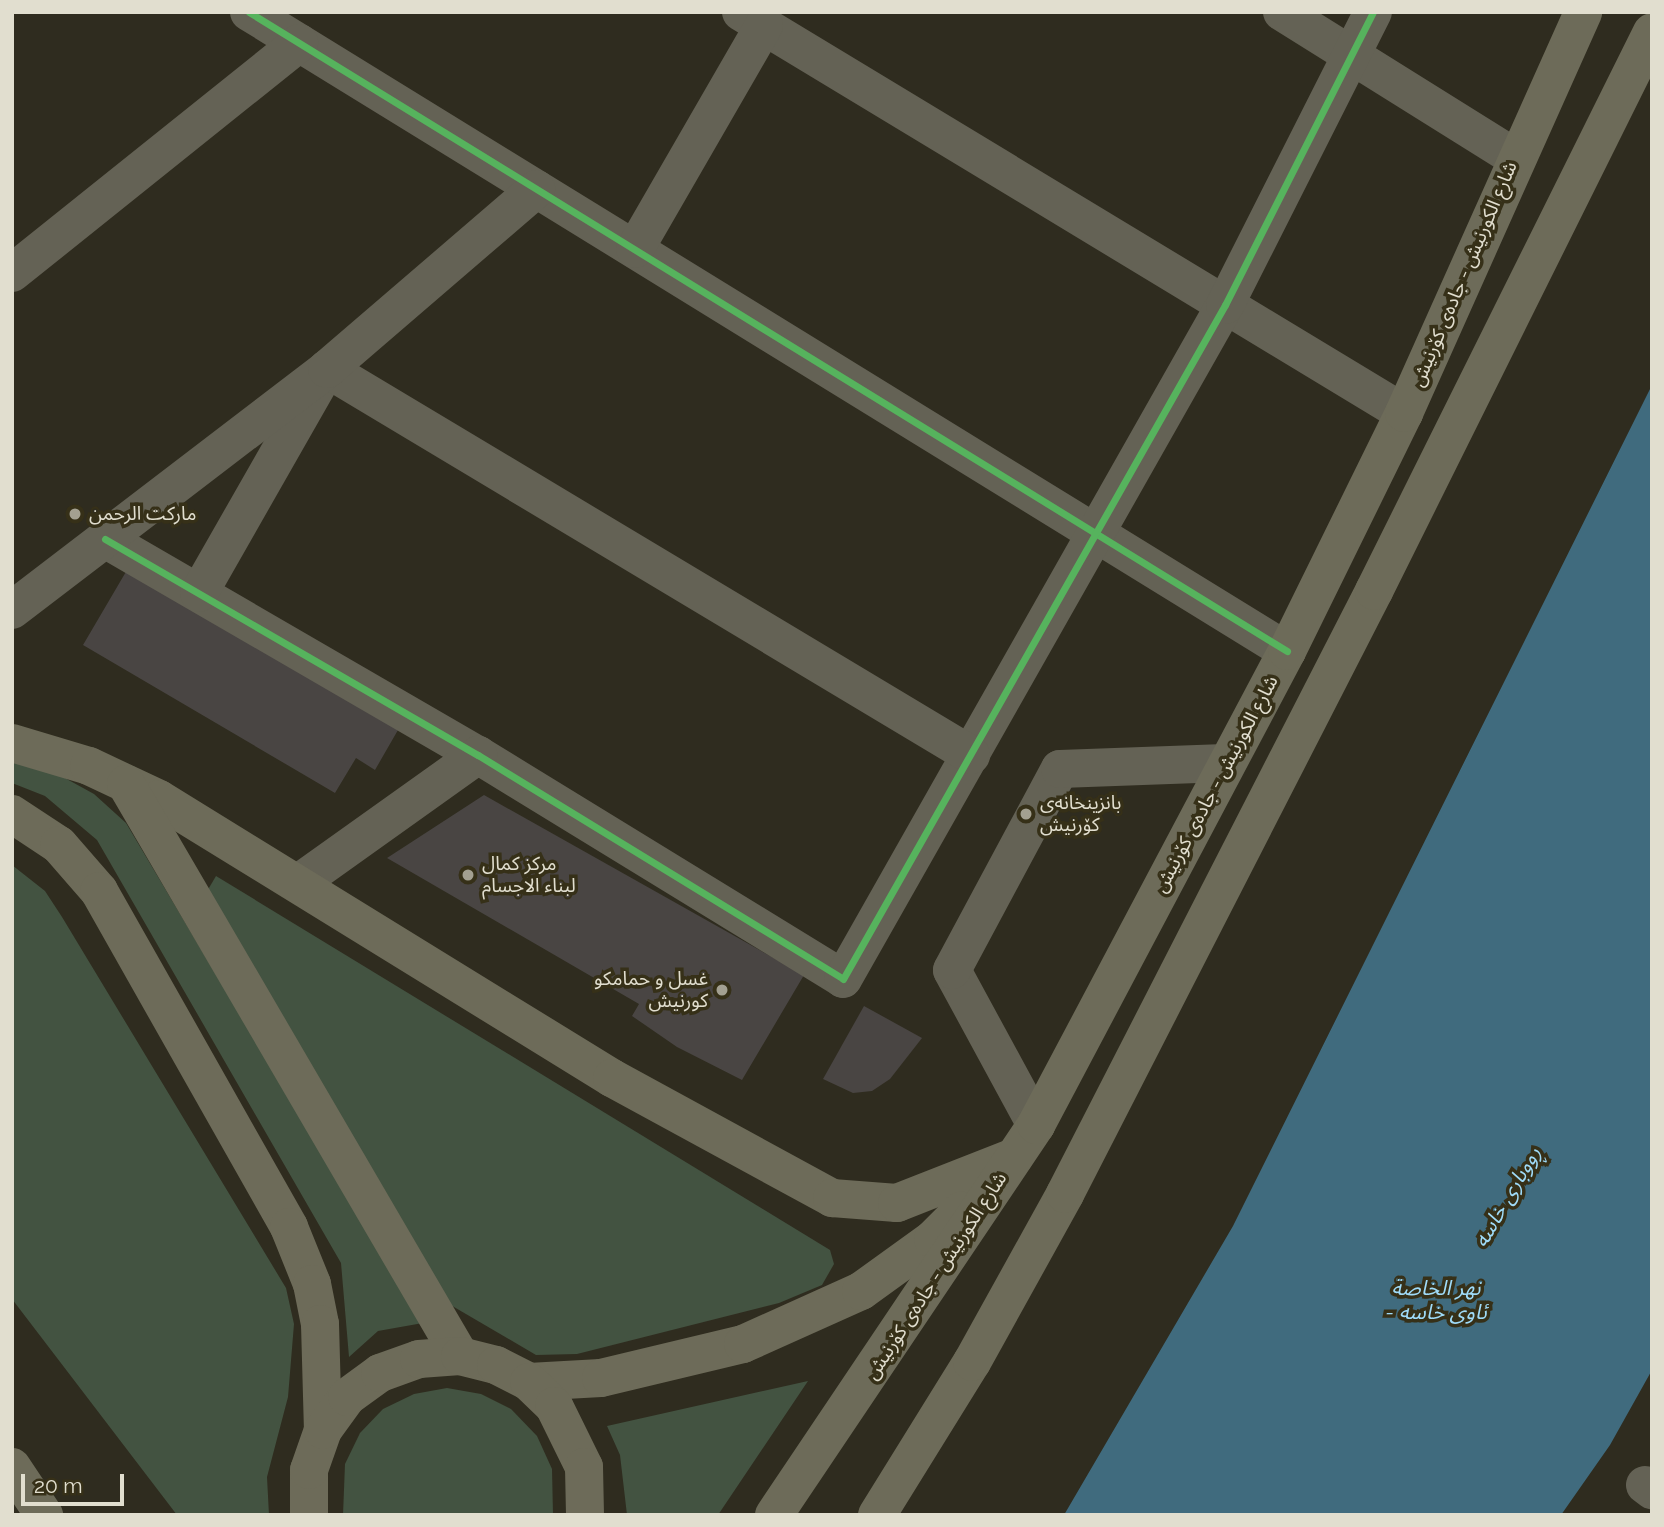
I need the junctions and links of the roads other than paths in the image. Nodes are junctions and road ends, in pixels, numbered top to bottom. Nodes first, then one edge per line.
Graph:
1 (248, 12) edge
2 (1282, 12) edge
3 (1373, 12) edge
4 (1583, 12) edge
5 (753, 19) edge
6 (1652, 32) edge
7 (299, 43) junction
8 (1350, 55) junction
9 (1514, 157) junction
10 (536, 188) junction
11 (635, 249) junction
12 (12, 273) edge
13 (1225, 305) junction
14 (327, 369) junction
15 (1404, 413) junction
16 (1095, 535) junction
17 (105, 539) junction
18 (200, 593) junction
19 (12, 610) edge
20 (1287, 651) junction
21 (12, 743) edge
22 (478, 755) junction
23 (971, 755) junction
24 (1225, 762) junction
25 (126, 784) junction
26 (12, 814) edge
27 (300, 882) junction
28 (1036, 1125) junction
29 (1014, 1157) junction
30 (460, 1356) junction
31 (529, 1382) junction
32 (323, 1430) junction
33 (12, 1467) edge
34 (587, 1510) edge
35 (44, 1515) edge
36 (309, 1515) edge
37 (774, 1515) edge
38 (877, 1515) edge

1 - 7 street
2 - 8 street
3 - 8 street
4 - 9 main road, شارع الكورنيش - جادەی کۆرنیش
5 - 11 street
5 - 13 street
6 - 38 main road
7 - 10 street
7 - 12 street
8 - 9 street
8 - 13 street
9 - 15 main road, شارع الكورنيش - جادەی کۆرنیش
10 - 11 street
10 - 14 street
11 - 16 street
13 - 15 street
13 - 16 street
14 - 17 street
14 - 18 street
14 - 23 street
15 - 20 main road, شارع الكورنيش - جادەی کۆرنیش
16 - 20 street
16 - 23 street
17 - 18 street
17 - 19 street
18 - 22 street
20 - 24 main road, شارع الكورنيش - جادەی کۆرنیش
21 - 25 main road
22 - 23 street
22 - 27 street
24 - 28 main road, شارع الكورنيش - جادەی کۆرنیش
24 - 28 street
25 - 27 main road
25 - 30 main road
26 - 32 main road
27 - 29 main road
28 - 29 main road, شارع الكورنيش - جادەی کۆرنیش
29 - 31 main road
29 - 37 main road, شارع الكورنيش - جادەی کۆرنیش
30 - 31 main road
30 - 32 main road
31 - 34 main road
32 - 36 main road
33 - 35 main road

